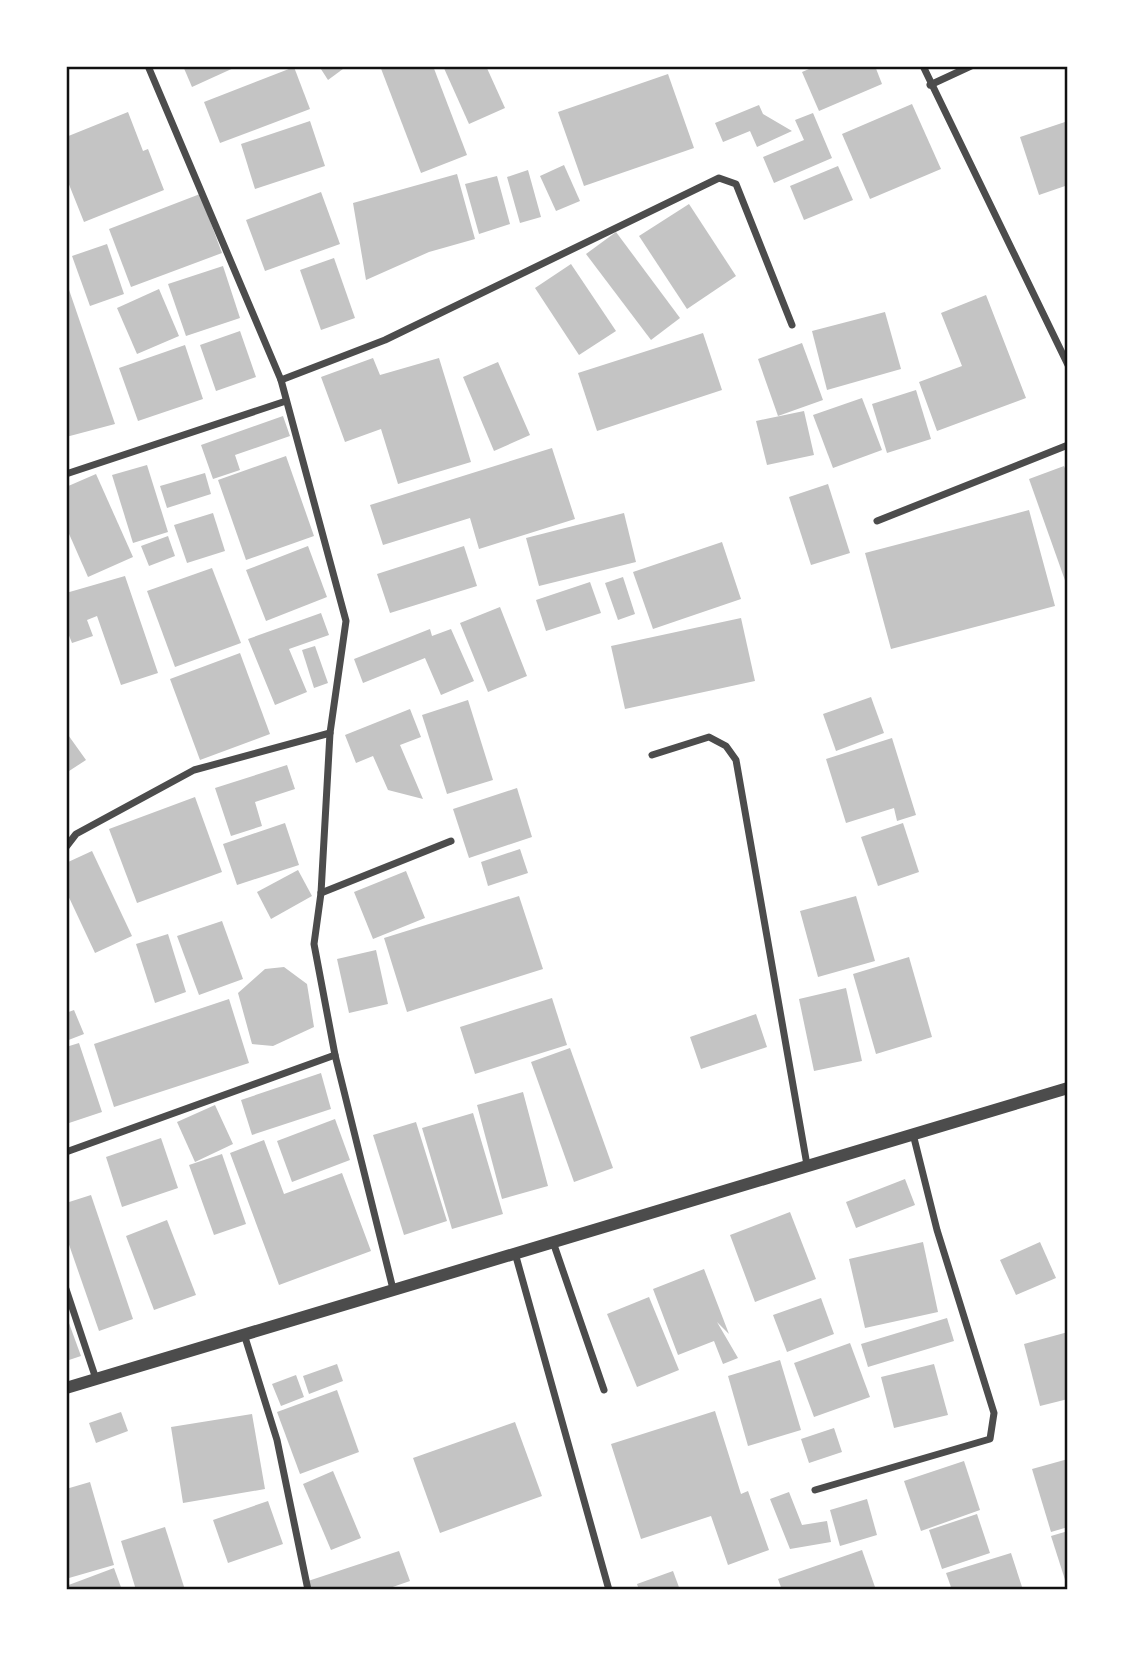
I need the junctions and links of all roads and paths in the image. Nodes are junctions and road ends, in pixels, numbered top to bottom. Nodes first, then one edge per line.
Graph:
1 (148, 66) edge
2 (922, 66) edge
3 (971, 66) edge
4 (930, 85) junction
5 (792, 325) dead end
6 (1068, 365) edge
7 (281, 380) junction
8 (286, 401) junction
9 (1068, 445) edge
10 (66, 474) edge
11 (877, 521) dead end
12 (330, 733) junction
13 (652, 755) dead end
14 (451, 841) dead end
15 (66, 847) edge
16 (321, 893) junction
17 (335, 1055) junction
18 (1068, 1088) edge
19 (912, 1134) junction
20 (66, 1152) edge
21 (807, 1165) junction
22 (553, 1242) junction
23 (515, 1253) junction
24 (66, 1289) edge
25 (393, 1289) junction
26 (244, 1334) junction
27 (96, 1379) junction
28 (66, 1388) edge
29 (604, 1390) dead end
30 (815, 1490) dead end
31 (309, 1590) edge
32 (609, 1590) edge

1 - 7 street
2 - 4 street
3 - 4 street
4 - 6 street
5 - 7 street
7 - 8 street
8 - 10 street
8 - 12 street
9 - 11 street
12 - 15 street
12 - 16 street
13 - 21 street
14 - 16 street
16 - 17 street
17 - 20 street
17 - 25 street
18 - 19 street
19 - 21 street
19 - 30 street
21 - 22 street
22 - 23 street
22 - 29 street
23 - 25 street
23 - 32 street
24 - 27 street
25 - 26 street
26 - 27 street
26 - 31 street
27 - 28 street

